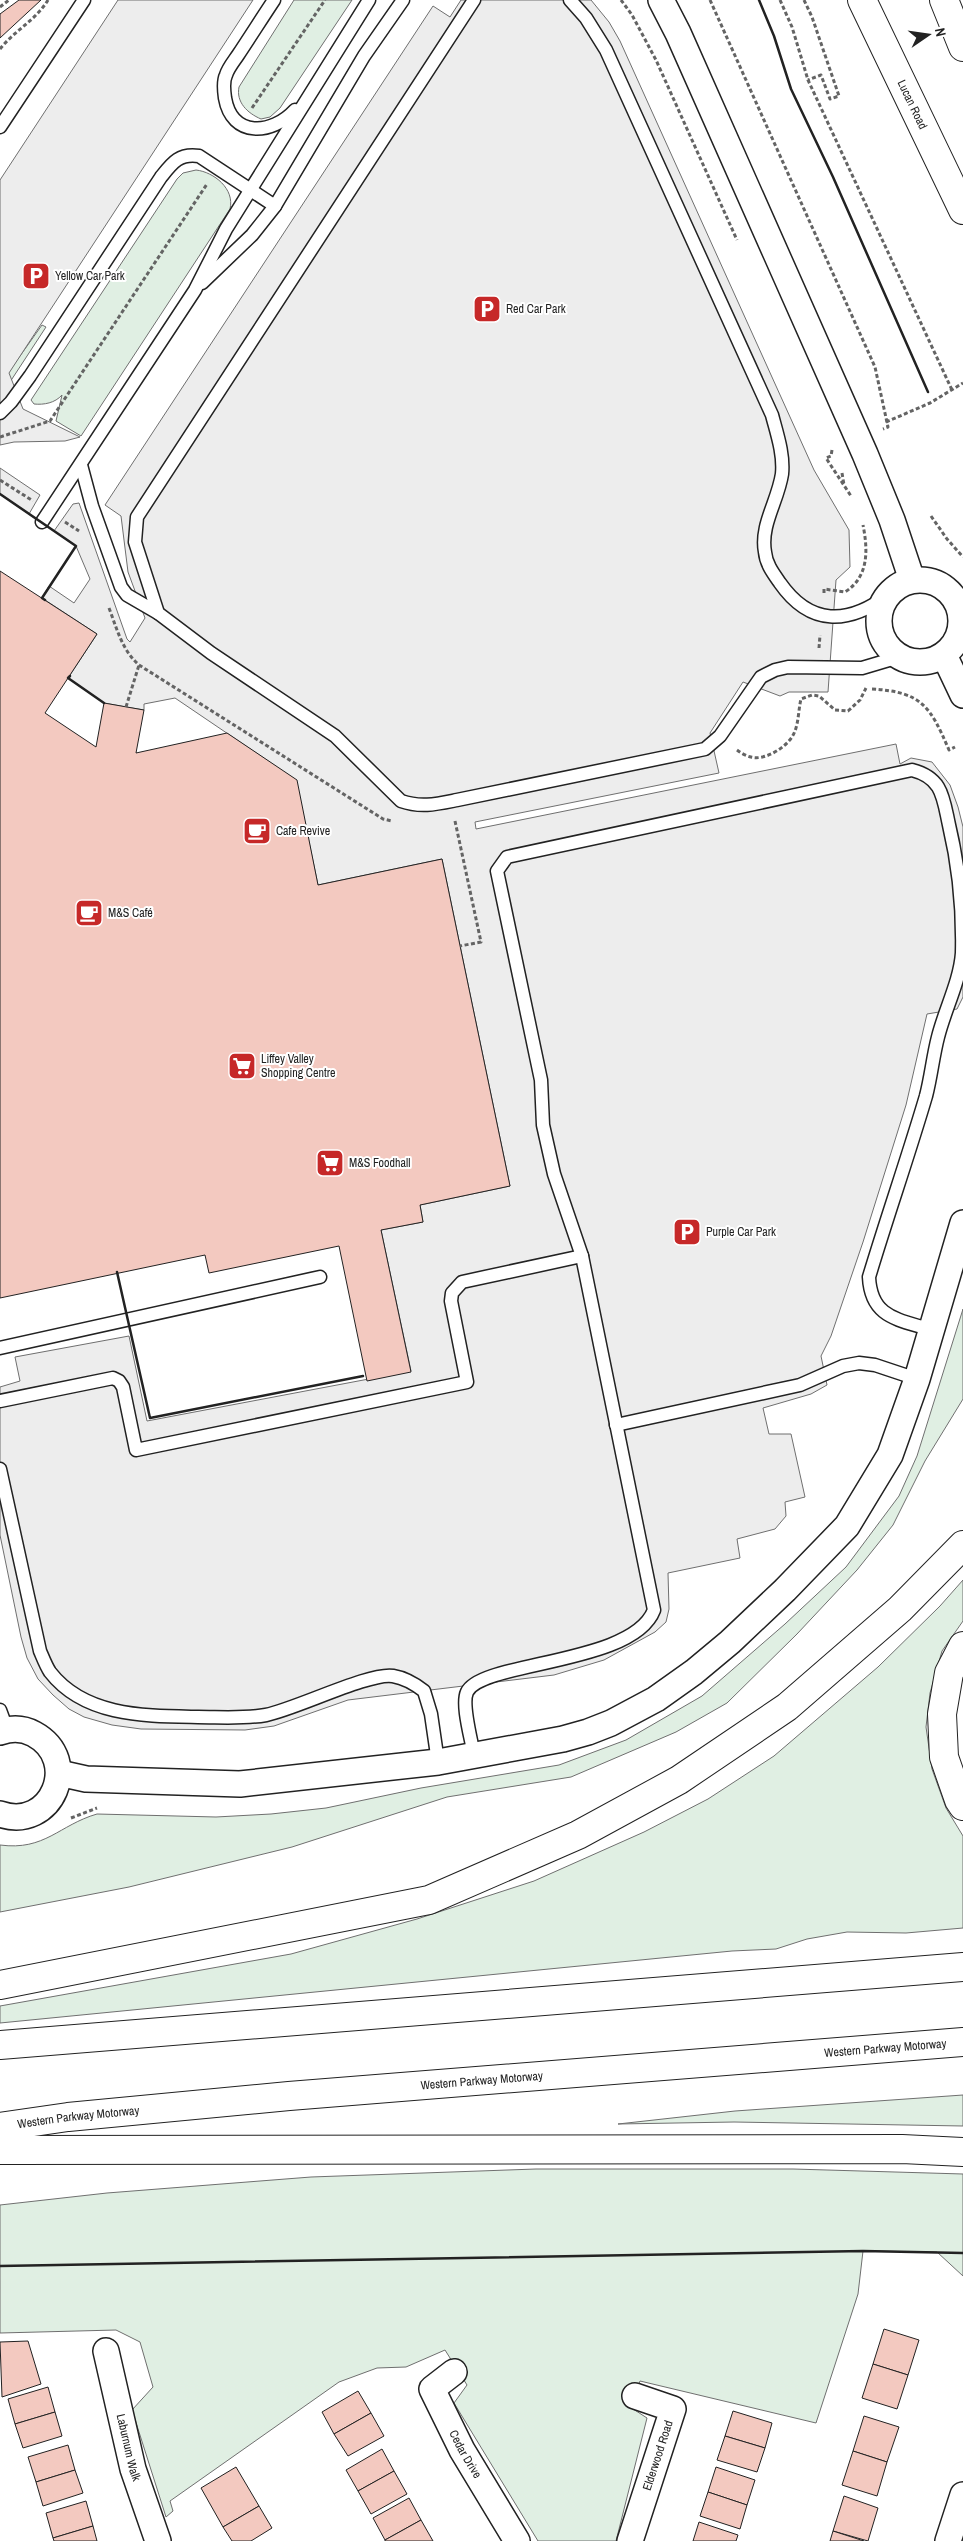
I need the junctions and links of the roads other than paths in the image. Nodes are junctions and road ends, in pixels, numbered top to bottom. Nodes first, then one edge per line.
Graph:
1 (84, 0) edge
2 (274, 0) edge
3 (369, 0) edge
4 (403, 0) edge
5 (474, 0) edge
6 (570, 0) edge
7 (661, 0) edge
8 (862, 0) edge
9 (944, 0) edge
10 (953, 0) edge
11 (963, 16) edge
12 (963, 47) edge
13 (302, 103) junction
14 (0, 128) edge
15 (251, 190) junction
16 (275, 206) junction
17 (963, 210) edge
18 (194, 290) junction
19 (0, 413) edge
20 (81, 465) junction
21 (45, 517) road end
22 (912, 580) junction
23 (888, 595) junction
24 (158, 613) junction
25 (944, 655) junction
26 (899, 657) junction
27 (963, 695) edge
28 (963, 1223) edge
29 (582, 1256) junction
30 (320, 1278) dead end
31 (931, 1330) junction
32 (0, 1348) edge
33 (917, 1379) junction
34 (0, 1401) edge
35 (616, 1425) junction
36 (0, 1469) edge
37 (963, 1530) edge
38 (963, 1545) edge
39 (900, 1609) junction
40 (963, 1646) edge
41 (2, 1724) edge
42 (474, 1756) junction
43 (438, 1762) junction
44 (59, 1774) junction
45 (963, 1806) edge
46 (0, 1814) edge
47 (963, 1967) edge
48 (0, 1985) edge
49 (963, 2042) edge
50 (0, 2045) edge
51 (0, 2127) edge
52 (0, 2150) edge
53 (963, 2152) edge
54 (106, 2351) dead end
55 (454, 2372) dead end
56 (635, 2396) dead end
57 (963, 2494) edge
58 (158, 2541) edge
59 (516, 2541) edge
60 (630, 2541) edge
61 (948, 2541) edge

1 - 14 lane
2 - 13 lane
3 - 13 lane
4 - 16 lane
5 - 24 lane
6 - 23 lane
7 - 22 street
8 - 17 highway, Lucan Road
9 - 12 highway
10 - 11 highway
13 - 15 lane
15 - 16 lane
15 - 18 lane
15 - 19 lane
16 - 18 lane
18 - 20 lane
20 - 21 lane
20 - 24 lane
22 - 23 street
22 - 25 street
23 - 26 street
24 - 26 lane
25 - 26 street
25 - 27 street
28 - 31 street
29 - 31 lane
29 - 34 lane
29 - 35 lane
30 - 32 lane
31 - 33 street
33 - 35 lane
33 - 42 street
35 - 42 lane
36 - 43 lane
37 - 39 highway
38 - 39 highway
39 - 48 highway
40 - 45 highway
41 - 44 street
42 - 43 street
43 - 44 street
44 - 46 street
47 - 50 highway
49 - 51 highway, Western Parkway Motorway
52 - 53 highway
54 - 58 street, Laburnum Walk
55 - 59 street, Cedar Drive
56 - 60 street, Elderwood Road
57 - 61 street

